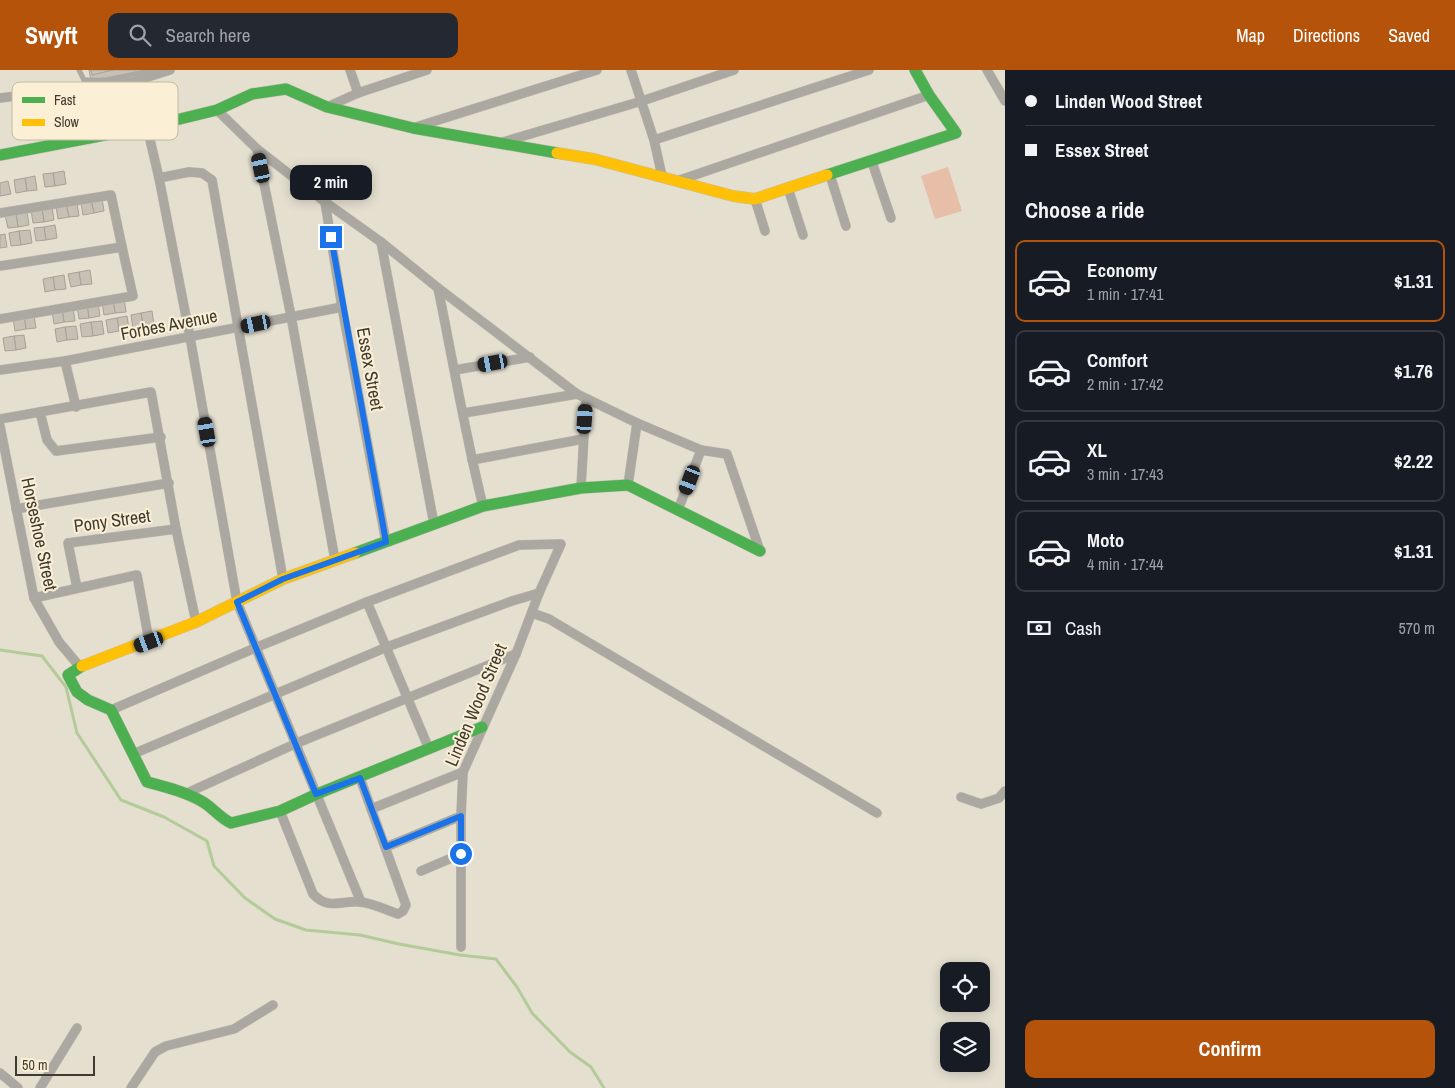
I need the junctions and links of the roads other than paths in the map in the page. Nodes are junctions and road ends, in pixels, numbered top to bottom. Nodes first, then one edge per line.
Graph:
1 (79, 70) edge
2 (154, 70) edge
3 (170, 70) edge
4 (350, 70) edge
5 (427, 70) edge
6 (597, 70) edge
7 (631, 70) edge
8 (734, 70) edge
9 (869, 70) edge
10 (915, 70) edge
11 (987, 70) edge
12 (132, 82) edge
13 (358, 92) junction
14 (929, 95) junction
15 (642, 101) junction
16 (1005, 101) edge
17 (327, 107) junction
18 (217, 110) junction
19 (178, 119) edge
20 (413, 128) junction
21 (79, 140) edge
22 (150, 140) edge
23 (654, 140) junction
24 (498, 144) junction
25 (257, 149) junction
26 (0, 155) edge
27 (872, 162) junction
28 (830, 175) junction
29 (662, 176) junction
30 (160, 178) junction
31 (677, 181) junction
32 (788, 188) junction
33 (755, 199) junction
34 (325, 202) junction
35 (0, 213) edge
36 (891, 218) dead end
37 (846, 226) dead end
38 (765, 231) dead end
39 (803, 235) dead end
40 (381, 242) junction
41 (122, 247) junction
42 (0, 266) edge
43 (438, 288) junction
44 (342, 307) junction
45 (291, 316) junction
46 (0, 319) edge
47 (239, 328) junction
48 (190, 337) junction
49 (530, 357) junction
50 (65, 361) junction
51 (0, 370) edge
52 (455, 370) junction
53 (577, 394) junction
54 (586, 399) junction
55 (76, 407) junction
56 (40, 412) junction
57 (464, 413) junction
58 (0, 419) edge
59 (636, 423) junction
60 (0, 426) edge
61 (160, 437) junction
62 (583, 438) junction
63 (701, 450) junction
64 (472, 460) junction
65 (169, 483) junction
66 (628, 485) junction
67 (580, 488) junction
68 (483, 506) junction
69 (16, 509) junction
70 (678, 510) junction
71 (434, 524) junction
72 (176, 529) junction
73 (386, 542) junction
74 (760, 552) joint
75 (334, 560) junction
76 (283, 579) junction
77 (76, 588) junction
78 (539, 593) junction
79 (34, 598) junction
80 (237, 602) junction
81 (367, 602) junction
82 (532, 613) junction
83 (196, 622) junction
84 (149, 642) junction
85 (255, 648) junction
86 (387, 648) junction
87 (516, 654) junction
88 (80, 667) junction
89 (277, 695) junction
90 (409, 698) junction
91 (111, 710) junction
92 (482, 727) junction
93 (297, 743) junction
94 (429, 749) junction
95 (133, 754) junction
96 (463, 772) junction
97 (360, 778) junction
98 (1005, 791) edge
99 (187, 793) junction
100 (316, 794) junction
101 (961, 797) dead end
102 (371, 809) junction
103 (280, 811) junction
104 (877, 813) dead end
105 (461, 816) junction
106 (386, 847) junction
107 (461, 854) junction
108 (421, 871) dead end
109 (361, 902) junction
110 (461, 947) dead end
111 (273, 1006) dead end
112 (77, 1028) dead end
113 (0, 1073) edge
114 (18, 1088) edge
115 (40, 1088) edge
116 (131, 1088) edge

1 - 2 lane
3 - 12 street
4 - 13 street
5 - 13 street
6 - 20 street
7 - 15 street
8 - 15 street
9 - 23 street
10 - 14 street
11 - 16 street
13 - 17 street
14 - 27 street
14 - 31 street
15 - 23 street
15 - 24 street
17 - 18 street
17 - 20 street
18 - 19 street
18 - 25 street
20 - 24 street
21 - 26 street
22 - 30 street
23 - 29 street
24 - 29 street
25 - 34 street
25 - 45 street
27 - 28 street
27 - 36 street
28 - 32 street
28 - 37 street
29 - 31 street
30 - 47 street
30 - 48 street
31 - 33 street
32 - 33 street
32 - 39 street
33 - 38 street
34 - 40 street
34 - 44 street, Essex Street
35 - 41 street
40 - 43 street
40 - 71 street
41 - 42 street
41 - 46 street
43 - 49 street
43 - 52 street
44 - 45 street, Forbes Avenue
44 - 73 street, Essex Street
45 - 47 street, Forbes Avenue
45 - 75 street
47 - 48 street, Forbes Avenue
47 - 76 street
48 - 50 street, Forbes Avenue
48 - 80 street
49 - 52 street
49 - 53 street
50 - 51 street, Forbes Avenue
50 - 55 street
52 - 57 street
53 - 54 street
53 - 57 street
54 - 59 street
54 - 62 street
55 - 56 street
55 - 61 street
56 - 58 street
56 - 61 street
57 - 64 street
59 - 63 street
59 - 66 street
60 - 69 street, Horseshoe Street
61 - 65 street
62 - 64 street
62 - 67 street
63 - 70 street
63 - 74 street
64 - 68 street
65 - 69 street
65 - 72 street
66 - 67 street
66 - 70 street
67 - 68 street
68 - 71 street
69 - 79 street, Horseshoe Street
70 - 74 street
71 - 73 street
72 - 77 street, Pony Street
72 - 83 street
73 - 75 street
75 - 76 street
76 - 80 street
77 - 79 street
77 - 84 street
78 - 81 street, Linden Wood Street
78 - 82 street, Linden Wood Street
78 - 86 street
79 - 88 street, Horseshoe Street
80 - 83 street
80 - 85 street
81 - 85 street
81 - 86 street
82 - 87 street, Linden Wood Street
82 - 104 street
83 - 84 street
84 - 88 street
85 - 89 street
85 - 91 street
86 - 89 street
86 - 90 street
87 - 90 street
87 - 92 street, Linden Wood Street
88 - 91 street
89 - 93 street
89 - 95 street
90 - 93 street
90 - 94 street
91 - 95 street
92 - 94 street
92 - 96 street, Linden Wood Street
93 - 99 street
93 - 100 street
94 - 97 street
95 - 99 street
96 - 102 street
96 - 105 street, Linden Wood Street
97 - 100 street
97 - 102 street
98 - 101 street
99 - 103 street
100 - 103 street
100 - 109 street
102 - 106 street
103 - 109 street
105 - 106 street
105 - 107 street, Linden Wood Street
106 - 109 street
107 - 108 street
107 - 110 street, Linden Wood Street
111 - 116 street
112 - 115 street
113 - 114 street

